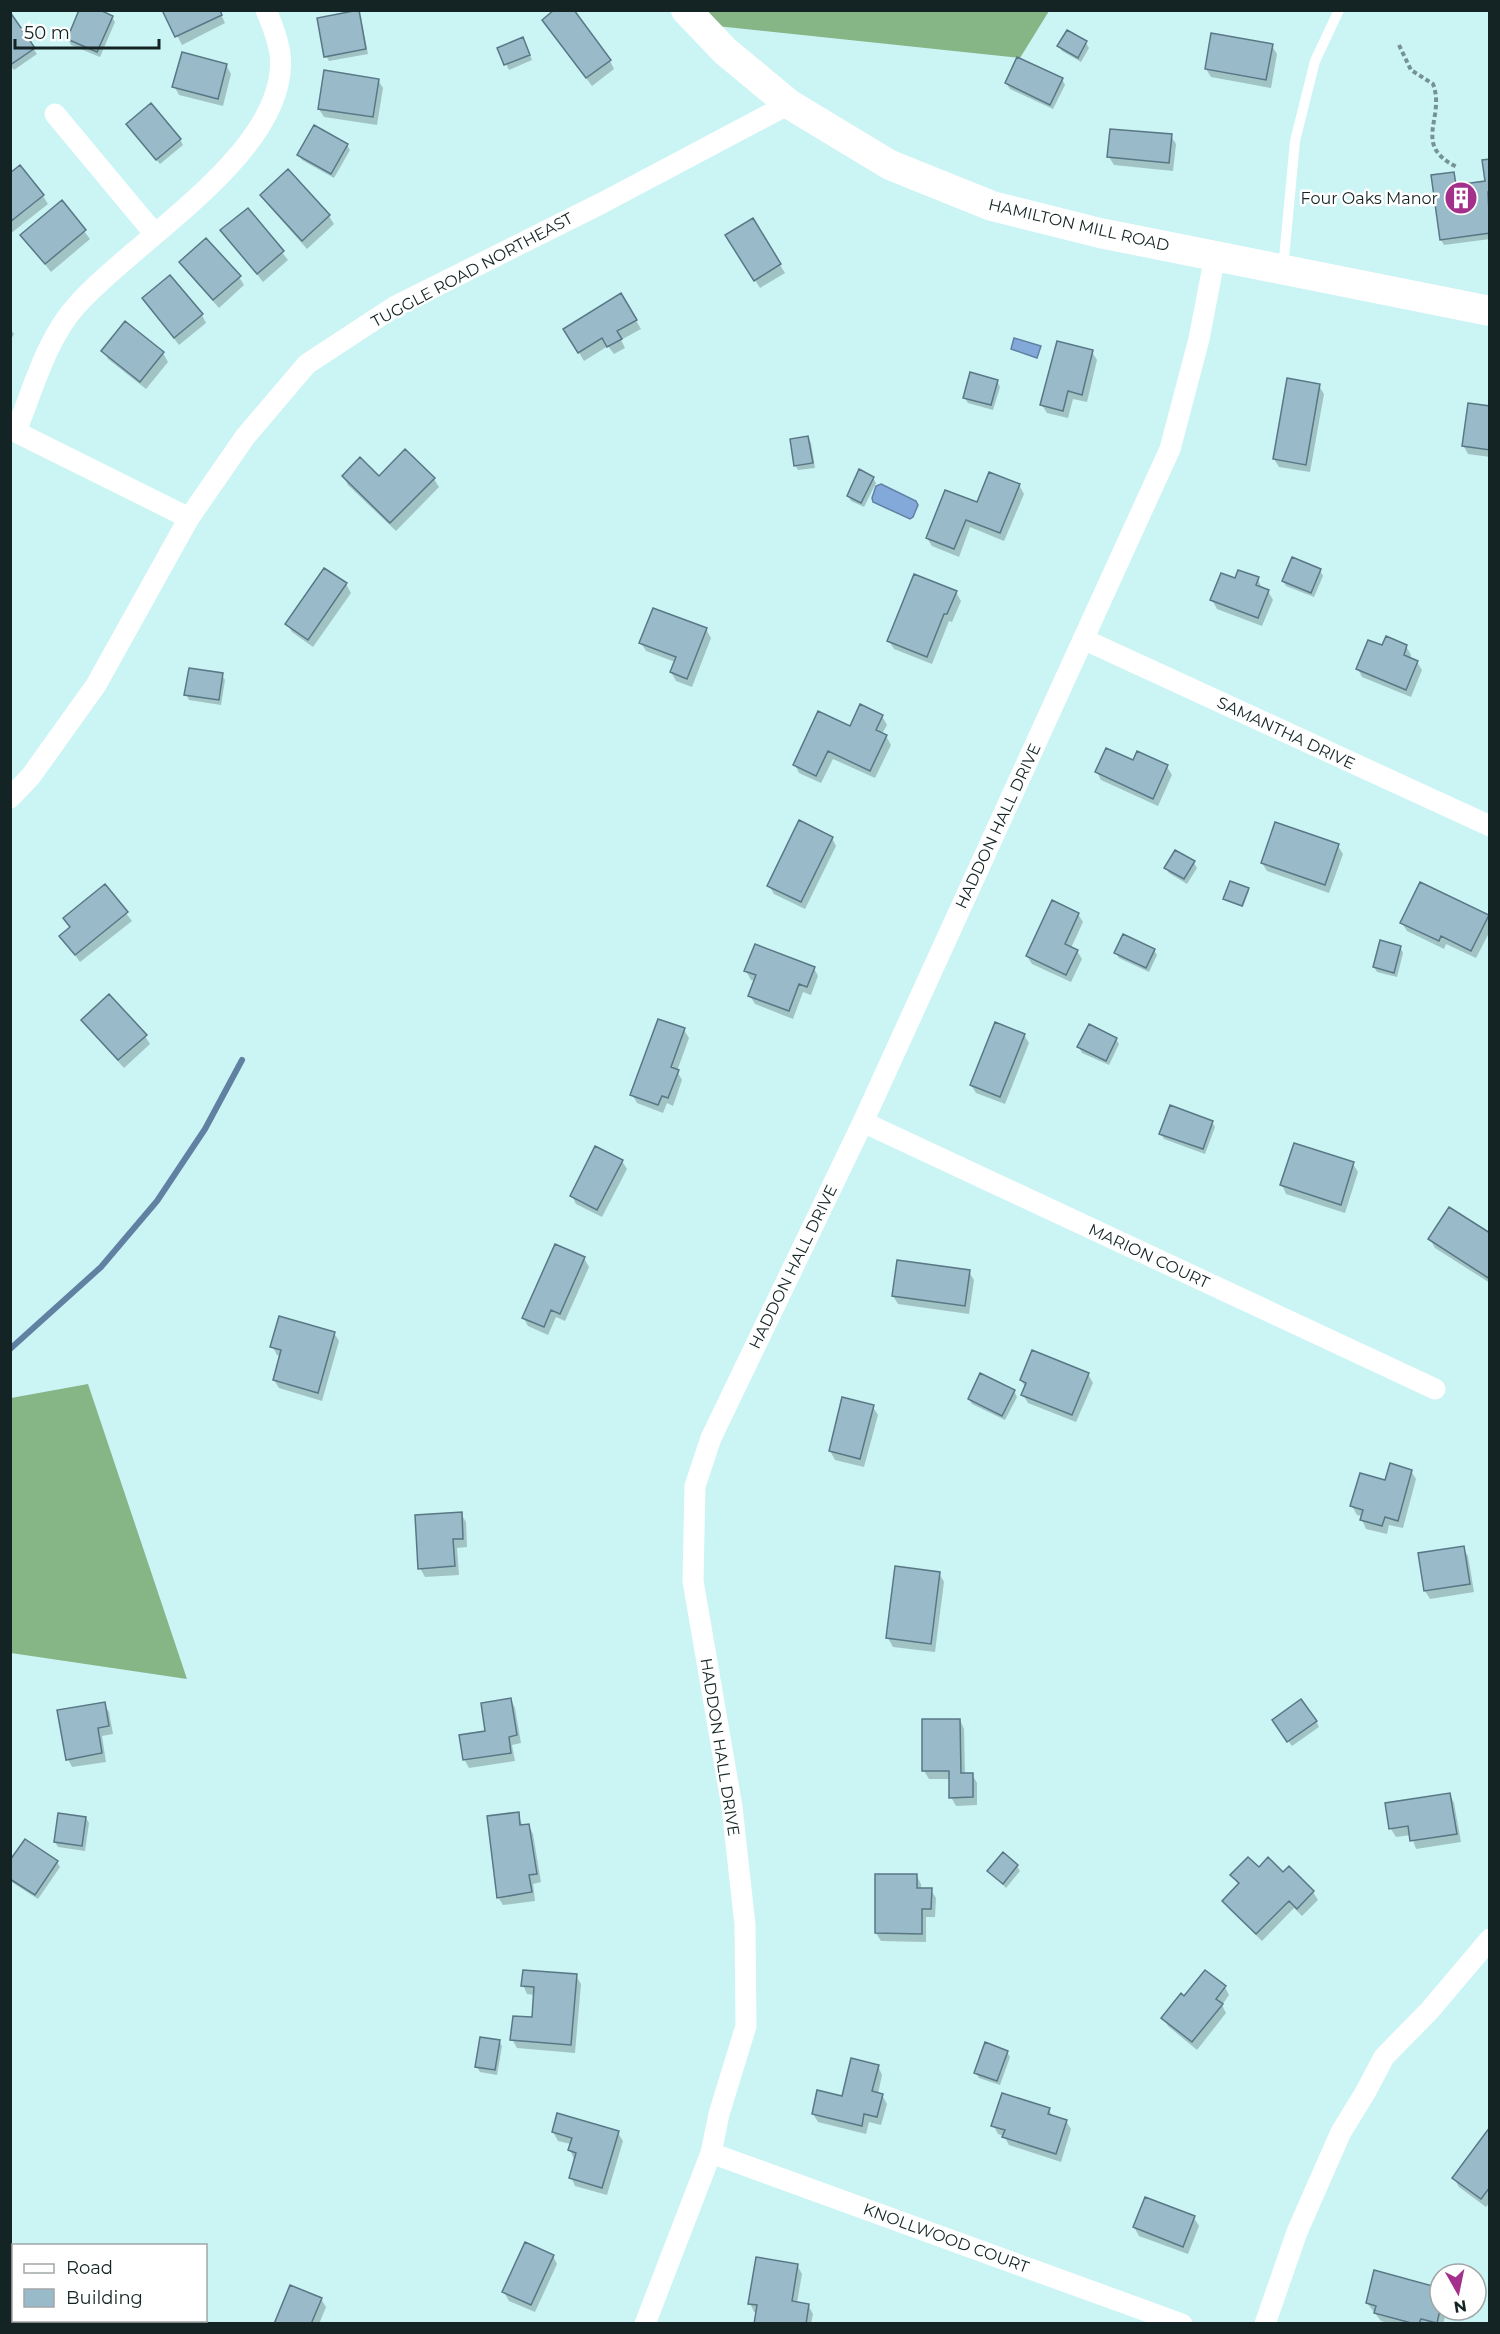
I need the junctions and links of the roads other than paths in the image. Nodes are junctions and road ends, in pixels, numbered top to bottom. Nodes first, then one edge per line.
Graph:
1 (266, 10) edge
2 (686, 10) edge
3 (1339, 10) edge
4 (789, 104) junction
5 (55, 114) dead end
6 (154, 233) junction
7 (1215, 256) junction
8 (1283, 269) junction
9 (1490, 311) edge
10 (13, 430) edge
11 (189, 518) junction
12 (1083, 639) junction
13 (10, 798) edge
14 (1490, 826) edge
15 (863, 1122) junction
16 (1435, 1389) dead end
17 (1490, 1939) edge
18 (711, 2152) junction
19 (645, 2324) edge
20 (1182, 2324) edge
21 (1266, 2324) edge

1 - 6 street
2 - 4 main road, HAMILTON MILL ROAD
3 - 8 lane
4 - 7 main road, HAMILTON MILL ROAD
4 - 11 street, TUGGLE ROAD NORTHEAST
5 - 6 street
6 - 10 street
7 - 8 main road, HAMILTON MILL ROAD
7 - 12 street, HADDON HALL DRIVE
8 - 9 main road, HAMILTON MILL ROAD
10 - 11 street
11 - 13 street, TUGGLE ROAD NORTHEAST
12 - 14 street, SAMANTHA DRIVE
12 - 15 street, HADDON HALL DRIVE
15 - 16 street, MARION COURT
15 - 18 street, HADDON HALL DRIVE
17 - 21 street
18 - 19 street, HADDON HALL DRIVE
18 - 20 street, KNOLLWOOD COURT

